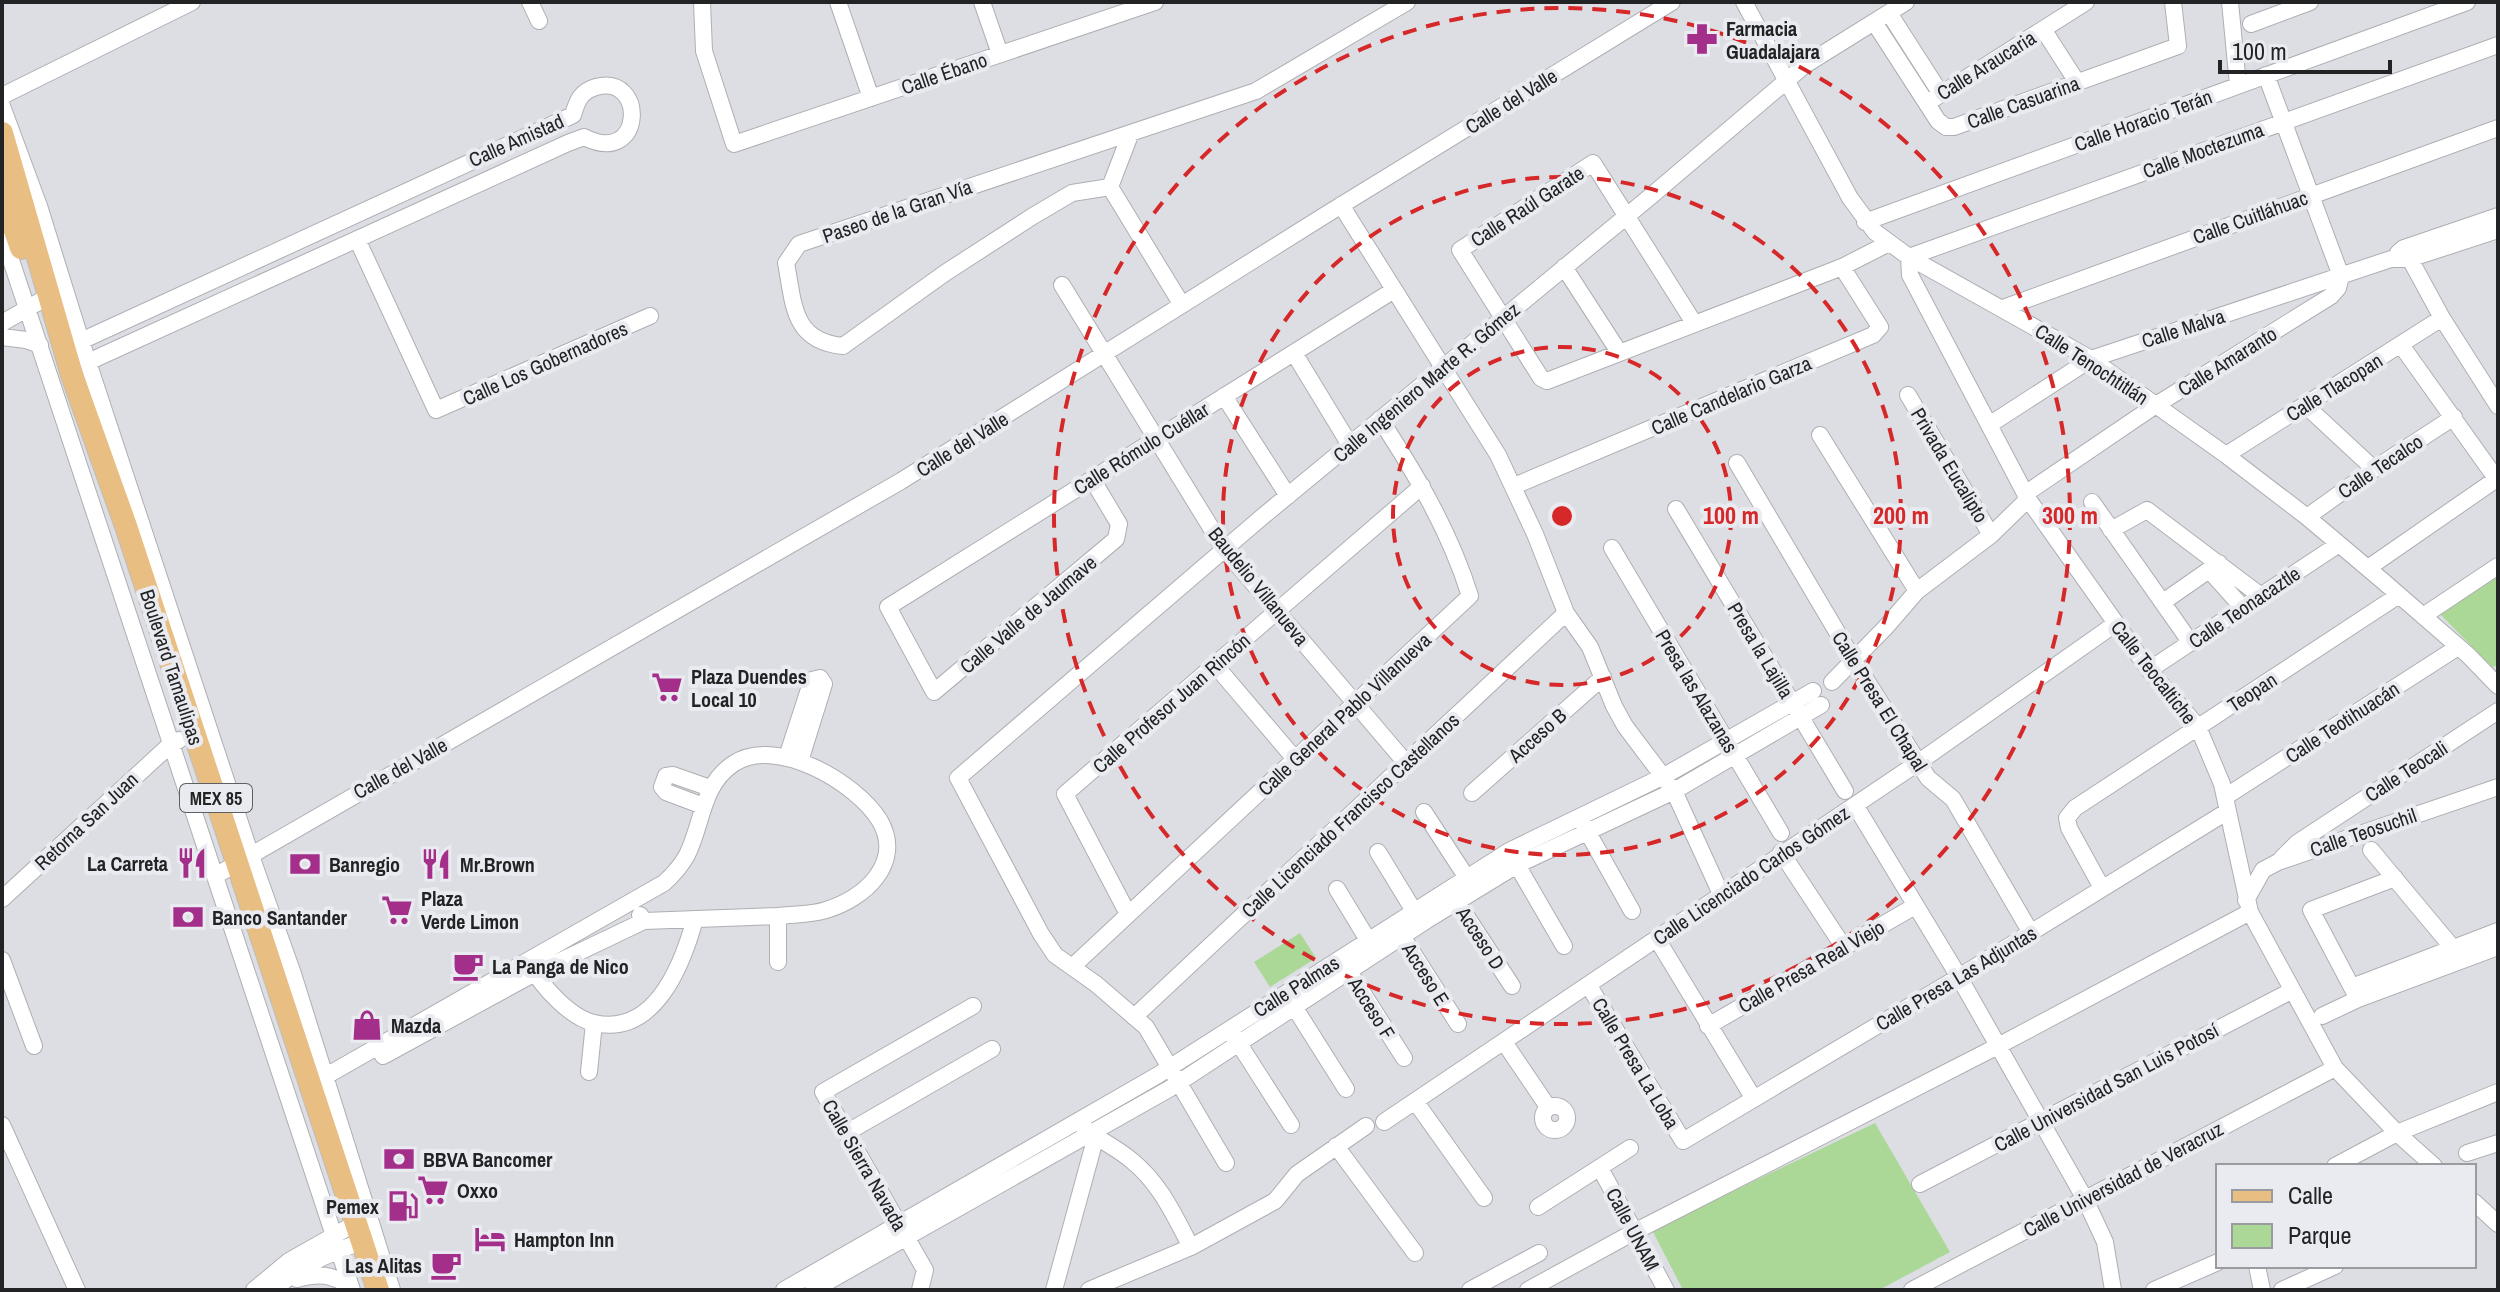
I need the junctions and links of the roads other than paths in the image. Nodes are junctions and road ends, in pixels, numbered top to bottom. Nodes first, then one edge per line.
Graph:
1 (192, 2) edge
2 (530, 2) edge
3 (702, 2) edge
4 (838, 2) edge
5 (982, 2) edge
6 (1155, 2) edge
7 (1407, 2) edge
8 (1672, 2) edge
9 (1744, 2) edge
10 (2086, 2) edge
11 (2173, 2) edge
12 (2230, 2) edge
13 (2308, 2) edge
14 (2467, 2) edge
15 (1136, 5) edge
16 (1900, 5) edge
17 (539, 21) dead end
18 (1874, 22) junction
19 (2251, 24) dead end
20 (2043, 29) junction
21 (2498, 45) edge
22 (1000, 54) junction
23 (2266, 75) junction
24 (1786, 81) junction
25 (2077, 82) junction
26 (2238, 85) junction
27 (1941, 94) junction
28 (2, 96) edge
29 (871, 98) junction
30 (1927, 103) junction
31 (2, 106) edge
32 (573, 115) junction
33 (2284, 120) junction
34 (2498, 128) edge
35 (2, 133) edge
36 (1130, 135) junction
37 (584, 137) junction
38 (2, 186) edge
39 (416, 187) junction
40 (1110, 187) junction
41 (2, 193) edge
42 (2311, 194) junction
43 (1341, 205) junction
44 (32, 208) junction
45 (426, 208) junction
46 (1626, 216) junction
47 (2498, 216) edge
48 (1865, 222) junction
49 (2498, 230) edge
50 (2, 233) edge
51 (357, 239) junction
52 (1889, 243) junction
53 (2401, 255) junction
54 (1909, 257) junction
55 (262, 258) junction
56 (1564, 267) junction
57 (1842, 267) junction
58 (2341, 276) junction
59 (271, 278) junction
60 (1062, 285) dead end
61 (1394, 290) junction
62 (39, 302) junction
63 (1182, 305) junction
64 (2003, 308) junction
65 (650, 316) dead end
66 (1502, 318) junction
67 (2442, 318) junction
68 (2, 323) edge
69 (1694, 323) junction
70 (111, 328) junction
71 (2, 337) edge
72 (81, 341) junction
73 (40, 345) junction
74 (2401, 345) junction
75 (119, 348) junction
76 (1619, 352) junction
77 (1294, 353) junction
78 (1105, 356) junction
79 (2091, 359) junction
80 (88, 362) junction
81 (1443, 368) junction
82 (62, 394) junction
83 (1908, 395) dead end
84 (1224, 396) junction
85 (2156, 405) junction
86 (2305, 405) junction
87 (2498, 406) edge
88 (2454, 417) junction
89 (1380, 419) junction
90 (1989, 425) junction
91 (1820, 435) dead end
92 (1157, 438) junction
93 (1350, 445) junction
94 (2226, 455) junction
95 (1737, 463) dead end
96 (2374, 469) junction
97 (1092, 479) junction
98 (2498, 479) edge
99 (1422, 486) junction
100 (1514, 486) junction
101 (1288, 496) junction
102 (2027, 496) junction
103 (2092, 502) dead end
104 (1676, 509) dead end
105 (2307, 517) junction
106 (2111, 530) junction
107 (1991, 535) junction
108 (2339, 544) junction
109 (1612, 548) dead end
110 (1224, 549) junction
111 (2214, 566) junction
112 (2498, 566) edge
113 (2368, 568) junction
114 (1917, 591) junction
115 (2399, 595) junction
116 (2261, 596) junction
117 (2163, 602) junction
118 (2243, 608) junction
119 (1277, 611) junction
120 (1566, 613) junction
121 (2423, 616) junction
122 (2115, 624) junction
123 (2191, 643) junction
124 (2458, 647) junction
125 (1853, 659) junction
126 (1215, 665) junction
127 (2149, 670) junction
128 (1603, 677) junction
129 (2496, 681) edge
130 (1832, 682) dead end
131 (934, 692) joint
132 (1817, 698) dead end
133 (1356, 703) junction
134 (1797, 710) junction
135 (2498, 711) edge
136 (806, 722) dead end
137 (2198, 727) junction
138 (190, 736) junction
139 (1730, 748) junction
140 (794, 759) junction
141 (1295, 759) junction
142 (1919, 762) junction
143 (1406, 763) junction
144 (1664, 776) junction
145 (2498, 787) edge
146 (710, 788) junction
147 (1674, 791) junction
148 (1472, 793) dead end
149 (1850, 798) junction
150 (2226, 804) junction
151 (703, 806) junction
152 (1424, 812) dead end
153 (1583, 824) junction
154 (1781, 833) dead end
155 (2371, 850) dead end
156 (1378, 852) dead end
157 (1781, 852) junction
158 (1513, 858) junction
159 (2278, 862) junction
160 (232, 865) junction
161 (1467, 878) junction
162 (2395, 878) junction
163 (2102, 888) junction
164 (1337, 889) dead end
165 (1721, 894) junction
166 (1453, 896) junction
167 (2, 899) edge
168 (632, 903) junction
169 (1915, 906) junction
170 (2248, 906) junction
171 (1414, 911) junction
172 (1632, 911) dead end
173 (1128, 914) junction
174 (778, 916) junction
175 (695, 919) junction
176 (644, 921) junction
177 (1398, 930) junction
178 (2498, 931) edge
179 (2031, 933) junction
180 (1657, 939) junction
181 (1368, 940) junction
182 (1564, 946) dead end
183 (1843, 946) junction
184 (2498, 947) edge
185 (2457, 954) junction
186 (2, 960) edge
187 (778, 962) dead end
188 (1345, 964) junction
189 (532, 967) junction
190 (1072, 967) junction
191 (1959, 977) junction
192 (1512, 986) dead end
193 (1589, 986) junction
194 (2291, 991) junction
195 (2355, 993) junction
196 (1289, 1000) junction
197 (973, 1006) dead end
198 (2322, 1016) dead end
199 (1134, 1017) junction
200 (594, 1023) junction
201 (1458, 1024) dead end
202 (1708, 1026) junction
203 (1234, 1035) junction
204 (1504, 1042) junction
205 (34, 1046) dead end
206 (1998, 1046) junction
207 (992, 1049) dead end
208 (1404, 1058) dead end
209 (2335, 1068) junction
210 (589, 1072) dead end
211 (1175, 1074) junction
212 (327, 1081) junction
213 (1346, 1089) dead end
214 (2498, 1092) edge
215 (1754, 1099) junction
216 (1415, 1101) junction
217 (1548, 1107) dead end
218 (1384, 1122) dead end
219 (2041, 1122) junction
220 (1077, 1123) junction
221 (2, 1125) edge
222 (1291, 1125) dead end
223 (1366, 1126) dead end
224 (846, 1133) junction
225 (2397, 1133) junction
226 (1094, 1135) junction
227 (1683, 1141) joint
228 (2498, 1143) edge
229 (1336, 1146) junction
230 (1630, 1148) dead end
231 (341, 1152) junction
232 (2467, 1153) dead end
233 (1226, 1163) dead end
234 (2339, 1164) edge
235 (2432, 1164) edge
236 (1600, 1168) junction
237 (1920, 1184) dead end
238 (1484, 1198) dead end
239 (2085, 1199) junction
240 (2476, 1204) edge
241 (1538, 1207) dead end
242 (2498, 1224) edge
243 (902, 1231) junction
244 (1634, 1232) junction
245 (354, 1235) junction
246 (1191, 1247) junction
247 (1415, 1253) dead end
248 (1539, 1253) dead end
249 (2216, 1263) edge
250 (2257, 1268) edge
251 (2331, 1268) edge
252 (277, 1287) edge
253 (356, 1289) edge
254 (77, 1290) edge
255 (254, 1290) edge
256 (378, 1290) edge
257 (392, 1290) edge
258 (784, 1290) edge
259 (813, 1290) edge
260 (920, 1290) edge
261 (1054, 1290) edge
262 (1089, 1290) edge
263 (1470, 1290) edge
264 (1528, 1290) edge
265 (1666, 1290) edge
266 (1912, 1290) edge
267 (2113, 1290) edge
268 (2154, 1290) edge
269 (2262, 1290) edge
270 (2282, 1290) edge

1 - 28 street
2 - 17 street
3 - 29 street, Calle Ébano
4 - 29 street
5 - 22 street
6 - 15 street, Calle Ébano
7 - 36 street, Paseo de la Gran Vía
8 - 43 street, Calle del Valle
9 - 24 street, Calle Tenochtitlán
10 - 20 street, Calle Araucaria
11 - 25 street, Calle Casuarina
12 - 26 street
13 - 19 street
14 - 23 street, Calle Horacio Terán
15 - 22 street, Calle Ébano
16 - 18 street, Calle Ingeniero Marte R. Gómez
16 - 27 street, Calle Casuarina
18 - 24 street, Calle Ingeniero Marte R. Gómez
18 - 30 street, Calle Casuarina
20 - 25 street
20 - 27 street, Calle Araucaria
21 - 33 street, Calle Moctezuma
22 - 29 street, Calle Ébano
23 - 26 street, Calle Horacio Terán
23 - 33 street
24 - 46 street, Calle Ingeniero Marte R. Gómez
24 - 48 street, Calle Tenochtitlán
25 - 30 street, Calle Casuarina
26 - 48 street, Calle Horacio Terán
27 - 30 street, Calle Araucaria
31 - 44 street
32 - 37 street
32 - 37 street, Calle Amistad
32 - 39 street, Calle Amistad
33 - 42 street
33 - 54 street, Calle Moctezuma
34 - 42 street, Calle Cuitláhuac
35 - 44 main road, Boulevard Tamaulipas / MEX 85
36 - 40 street
36 - 40 street, Paseo de la Gran Vía
37 - 45 street, Calle Amistad
38 - 44 main road
39 - 45 street
39 - 55 street, Calle Amistad
40 - 63 street
41 - 62 main road, Boulevard Tamaulipas / MEX 85
42 - 58 street
42 - 64 street, Calle Cuitláhuac
43 - 61 street
43 - 63 street, Calle del Valle
44 - 62 main road, Boulevard Tamaulipas / MEX 85
44 - 72 street
45 - 51 street, Calle Amistad
46 - 56 street, Calle Ingeniero Marte R. Gómez
46 - 66 street, Calle Raúl Garate
46 - 69 street
47 - 53 street, Calle Malva
48 - 52 street, Calle Tenochtitlán
49 - 53 street, Calle Malva
50 - 62 street
51 - 59 street, Calle Amistad
51 - 65 street, Calle Los Gobernadores
52 - 54 street, Calle Tenochtitlán
52 - 57 street
53 - 58 street, Calle Malva
53 - 67 street
54 - 64 street, Calle Tenochtitlán
54 - 90 street, Calle Teocaltiche
55 - 59 street
55 - 70 street, Calle Amistad
56 - 66 street, Calle Ingeniero Marte R. Gómez
56 - 76 street
57 - 69 street
57 - 100 street, Calle Candelario Garza
58 - 79 street, Calle Malva
58 - 85 street, Calle Amaranto
59 - 75 street, Calle Amistad
60 - 78 street, Baudelio Villanueva
61 - 77 street, Calle Rómulo Cuéllar
61 - 81 street
62 - 68 street
62 - 73 street
62 - 82 main road, Boulevard Tamaulipas / MEX 85
62 - 138 main road, Boulevard Tamaulipas / MEX 85
63 - 78 street, Calle del Valle
64 - 79 street, Calle Tenochtitlán
66 - 76 street
66 - 81 street, Calle Ingeniero Marte R. Gómez
67 - 74 street, Calle Tlacopan
67 - 87 street
69 - 76 street
70 - 72 street, Calle Amistad
70 - 75 street
71 - 73 street
72 - 80 street
73 - 82 street
74 - 86 street, Calle Tlacopan
74 - 88 street
75 - 80 street, Calle Amistad
77 - 84 street, Calle Rómulo Cuéllar
77 - 93 street
78 - 92 street, Baudelio Villanueva
78 - 160 street, Calle del Valle
79 - 85 street, Calle Tenochtitlán
79 - 90 street, Calle Malva
80 - 138 street
81 - 89 street, Calle Ingeniero Marte R. Gómez
81 - 100 street
82 - 138 main road, Boulevard Tamaulipas / MEX 85
83 - 107 street, Privada Eucalipto
84 - 92 street, Calle Rómulo Cuéllar
84 - 101 street
85 - 94 street, Calle Tenochtitlán
85 - 102 street, Calle Amaranto
86 - 94 street, Calle Tlacopan
86 - 96 street
88 - 96 street, Calle Tecalco
88 - 98 street
89 - 93 street, Calle Ingeniero Marte R. Gómez
89 - 99 street, Calle General Pablo Villanueva
90 - 102 street, Calle Teocaltiche
91 - 114 street
92 - 97 street, Calle Rómulo Cuéllar
92 - 110 street, Baudelio Villanueva
93 - 101 street, Calle Ingeniero Marte R. Gómez
94 - 105 street, Calle Tenochtitlán
95 - 125 street, Calle Presa El Chapal
96 - 105 street, Calle Tecalco
97 - 131 street, Calle Valle de Jaumave
97 - 131 street, Calle Rómulo Cuéllar
98 - 113 street
99 - 119 street, Calle Profesor Juan Rincón
99 - 133 street, Calle General Pablo Villanueva
100 - 120 street
101 - 110 street, Calle Ingeniero Marte R. Gómez
102 - 107 street, Calle Amaranto
102 - 122 street, Calle Teocaltiche
103 - 106 street
104 - 134 street, Presa la Lajilla
105 - 108 street, Calle Tenochtitlán
106 - 111 street
106 - 117 street
107 - 114 street, Calle Amaranto
108 - 113 street, Calle Tenochtitlán
108 - 116 street, Calle Teonacaztle
109 - 139 street, Presa las Alazanas
110 - 119 street, Baudelio Villanueva
110 - 190 street, Calle Ingeniero Marte R. Gómez
111 - 116 street
111 - 117 street
111 - 118 street
112 - 121 street
113 - 115 street, Calle Tenochtitlán
114 - 125 street, Calle Amaranto
115 - 121 street, Calle Tenochtitlán
115 - 137 street, Teopan
116 - 118 street, Calle Teonacaztle
117 - 123 street
118 - 123 street, Calle Teonacaztle
119 - 126 street, Calle Profesor Juan Rincón
119 - 133 street, Baudelio Villanueva
120 - 128 street
120 - 143 street, Calle Licenciado Francisco Castellanos
121 - 124 street, Calle Tenochtitlán
122 - 127 street, Calle Teocaltiche
122 - 142 street, Calle Licenciado Carlos Gómez
123 - 127 street, Calle Teonacaztle
124 - 129 street, Calle Tenochtitlán
124 - 150 street, Calle Teotihuacán
125 - 130 street
125 - 142 street, Calle Presa El Chapal
126 - 141 street
126 - 173 street, Calle Profesor Juan Rincón
127 - 137 street, Calle Teocaltiche
128 - 144 street
128 - 148 street, Acceso B
132 - 134 street, Calle Palmas
133 - 141 street, Calle General Pablo Villanueva
133 - 143 street, Baudelio Villanueva
134 - 139 street, Calle Palmas
134 - 149 street, Presa la Lajilla
135 - 159 street, Calle Teocali
136 - 140 street
137 - 150 street, Calle Teocaltiche
137 - 163 street, Teopan
138 - 160 main road, Boulevard Tamaulipas / MEX 85
138 - 167 street, Retorna San Juan
139 - 144 street, Calle Palmas
139 - 147 street, Calle Palmas
139 - 154 street, Presa las Alazanas
140 - 146 street
140 - 174 street
141 - 173 street, Calle General Pablo Villanueva
142 - 149 street, Calle Licenciado Carlos Gómez
142 - 179 street, Calle Presa El Chapal
143 - 199 street, Calle Licenciado Francisco Castellanos
144 - 147 street
144 - 153 street, Calle Palmas
145 - 159 street, Calle Teosuchil
146 - 151 street
146 - 151 street
147 - 153 street, Calle Palmas
147 - 165 street
149 - 157 street, Calle Licenciado Carlos Gómez
149 - 169 street, Presa la Lajilla
150 - 163 street, Calle Presa Las Adjuntas
150 - 170 street, Calle Teocaltiche
151 - 168 street
152 - 161 street
153 - 158 street, Calle Palmas
153 - 172 street
155 - 162 street
156 - 171 street
157 - 165 street, Calle Licenciado Carlos Gómez
157 - 183 street
158 - 161 street, Calle Palmas
158 - 166 street, Calle Palmas
158 - 182 street
159 - 170 street, Calle Teosuchil
160 - 212 street
160 - 231 main road, Boulevard Tamaulipas / MEX 85
160 - 245 main road, Boulevard Tamaulipas / MEX 85
161 - 166 street, Calle Palmas
162 - 185 street
162 - 195 street
163 - 179 street, Calle Presa Las Adjuntas
164 - 181 street
165 - 180 street, Calle Licenciado Carlos Gómez
166 - 171 street, Calle Palmas
166 - 177 street, Calle Palmas
166 - 192 street, Acceso D
168 - 176 street
168 - 189 street
169 - 183 street, Calle Presa Real Viejo
169 - 191 street, Presa la Lajilla
170 - 194 street, Calle Teocaltiche
170 - 206 street
171 - 177 street, Calle Palmas
173 - 190 street, Calle General Pablo Villanueva
174 - 175 street
174 - 187 street
175 - 176 street
175 - 200 street
176 - 189 street
177 - 181 street, Calle Palmas
177 - 188 street, Calle Palmas
177 - 201 street, Acceso E
178 - 185 street
179 - 191 street, Calle Presa Las Adjuntas
180 - 193 street, Calle Licenciado Carlos Gómez
180 - 202 street
181 - 188 street, Calle Palmas
183 - 202 street, Calle Presa Real Viejo
184 - 185 street
185 - 195 street
186 - 205 street
188 - 196 street, Calle Palmas
188 - 208 street, Acceso F
189 - 200 street
189 - 212 street
190 - 199 street
191 - 206 street, Presa la Lajilla
191 - 215 street, Calle Presa Las Adjuntas
193 - 204 street, Calle Licenciado Carlos Gómez
193 - 227 street, Calle Presa La Loba
194 - 209 street, Calle Teocaltiche
194 - 219 street, Calle Universidad San Luis Potosí
195 - 198 street
196 - 203 street, Calle Palmas
196 - 213 street
197 - 224 street, Calle Sierra Navada
199 - 211 street
200 - 210 street
202 - 215 street
203 - 211 street, Calle Palmas
203 - 222 street
204 - 216 street, Calle Licenciado Carlos Gómez
204 - 217 street
206 - 219 street, Presa la Lajilla
206 - 244 street
207 - 224 street
209 - 225 street, Calle Teocaltiche
209 - 239 street, Calle Universidad de Veracruz
211 - 220 street, Calle Palmas
211 - 226 street, Calle Palmas
211 - 233 street
212 - 231 street
214 - 225 street
215 - 227 street, Calle Presa Las Adjuntas
216 - 218 street, Calle Licenciado Carlos Gómez
216 - 238 street
219 - 237 street, Calle Universidad San Luis Potosí
219 - 239 street, Presa la Lajilla
220 - 226 street
220 - 243 street, Calle Palmas
221 - 254 street
223 - 229 street
224 - 243 street, Calle Sierra Navada
225 - 234 street
225 - 235 street, Calle Teocaltiche
226 - 243 street, Calle Palmas
226 - 246 street
226 - 261 street
228 - 232 street
229 - 246 street
229 - 247 street
230 - 236 street
231 - 245 main road, Boulevard Tamaulipas / MEX 85
236 - 241 street
236 - 244 street, Calle UNAM
239 - 266 street, Calle Universidad de Veracruz
239 - 267 street, Presa la Lajilla
240 - 242 street
243 - 258 street, Calle Palmas
243 - 259 street, Calle Palmas
243 - 260 street, Calle Sierra Navada
244 - 264 street
244 - 265 street, Calle UNAM
245 - 252 street
245 - 253 main road, Boulevard Tamaulipas / MEX 85
245 - 255 street
245 - 256 main road, Boulevard Tamaulipas / MEX 85
245 - 257 street
246 - 262 street
248 - 263 street
249 - 268 street
250 - 269 street
251 - 270 street
252 - 253 street

